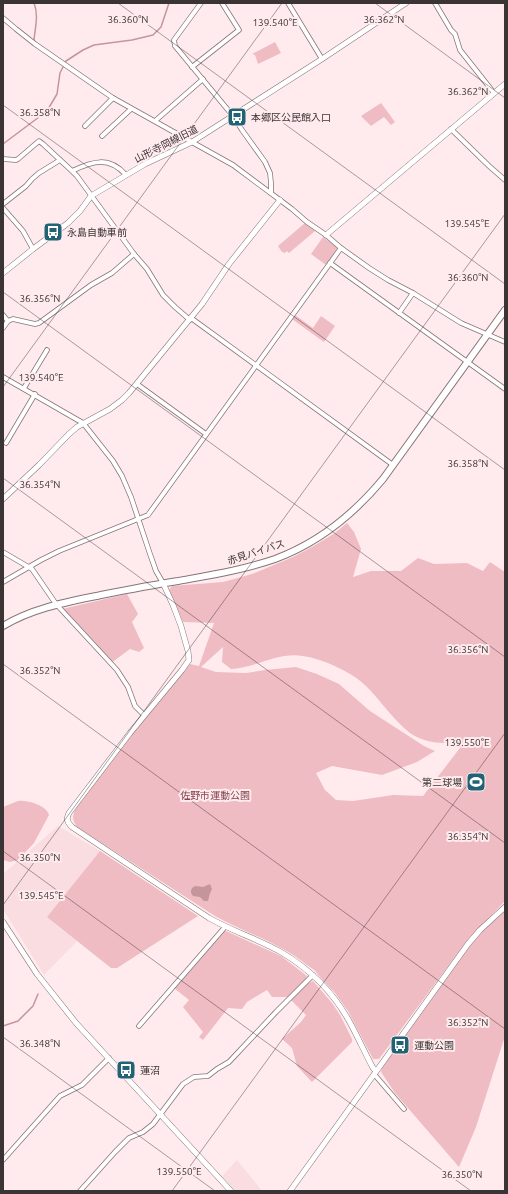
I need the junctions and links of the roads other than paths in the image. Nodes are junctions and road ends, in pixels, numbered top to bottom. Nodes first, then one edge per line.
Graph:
1 (201, 3) edge
2 (222, 3) edge
3 (288, 3) edge
4 (406, 3) edge
5 (435, 3) edge
6 (3, 18) edge
7 (322, 59) junction
8 (192, 67) junction
9 (202, 79) junction
10 (505, 84) edge
11 (494, 93) junction
12 (113, 98) junction
13 (131, 108) junction
14 (233, 116) junction
15 (155, 121) junction
16 (84, 126) dead end
17 (451, 129) junction
18 (102, 136) dead end
19 (192, 142) junction
20 (3, 159) edge
21 (60, 160) junction
22 (72, 170) junction
23 (126, 175) junction
24 (505, 180) edge
25 (271, 194) junction
26 (91, 196) junction
27 (280, 200) junction
28 (3, 204) edge
29 (3, 208) edge
30 (326, 235) junction
31 (341, 248) junction
32 (33, 249) junction
33 (134, 254) junction
34 (330, 263) junction
35 (3, 273) edge
36 (413, 293) junction
37 (505, 310) edge
38 (399, 313) junction
39 (3, 315) edge
40 (190, 319) junction
41 (8, 321) junction
42 (3, 328) edge
43 (487, 335) junction
44 (505, 342) edge
45 (48, 350) dead end
46 (467, 363) junction
47 (257, 365) junction
48 (3, 377) edge
49 (137, 384) junction
50 (24, 388) junction
51 (505, 389) edge
52 (35, 394) junction
53 (83, 423) junction
54 (206, 434) junction
55 (6, 443) dead end
56 (393, 465) junction
57 (3, 499) edge
58 (139, 519) junction
59 (3, 552) edge
60 (29, 567) junction
61 (3, 582) edge
62 (163, 583) junction
63 (56, 604) junction
64 (3, 626) edge
65 (144, 715) junction
66 (505, 907) edge
67 (3, 922) edge
68 (225, 927) junction
69 (313, 975) junction
70 (139, 1026) dead end
71 (109, 1058) junction
72 (375, 1072) junction
73 (404, 1109) dead end
74 (160, 1114) junction
75 (3, 1160) edge
76 (80, 1191) edge
77 (231, 1191) edge
78 (290, 1191) edge

1 - 8 street
2 - 8 street
3 - 7 street
4 - 7 street, 山形寺岡線旧道
5 - 11 street
6 - 12 street
7 - 14 street, 山形寺岡線旧道
8 - 9 street
9 - 14 street
9 - 15 street
10 - 11 street
11 - 17 street
12 - 13 street
12 - 16 street
13 - 15 street
13 - 18 street
14 - 19 street, 山形寺岡線旧道
14 - 25 street
15 - 19 street
17 - 24 street
17 - 30 street
19 - 23 street, 山形寺岡線旧道
19 - 25 street
20 - 21 street
21 - 22 street
21 - 28 street
22 - 23 street
22 - 26 street
23 - 26 street, 山形寺岡線旧道
25 - 27 street
26 - 32 street, 山形寺岡線旧道
26 - 33 street
27 - 30 street
27 - 40 street
29 - 32 street
30 - 31 street
31 - 34 street
31 - 36 street
32 - 35 street, 山形寺岡線旧道
33 - 40 street
33 - 41 street
34 - 38 street
34 - 47 street
36 - 38 street
36 - 43 street
37 - 43 main road, 赤見バイパス
38 - 46 street
39 - 41 street
40 - 47 street
40 - 49 street
41 - 42 street
43 - 44 street
43 - 46 main road, 赤見バイパス
45 - 50 street
46 - 51 street
46 - 56 main road, 赤見バイパス
47 - 54 street
47 - 56 street
48 - 50 street
49 - 53 street
49 - 54 street
50 - 52 street
52 - 53 street
52 - 55 street
53 - 57 street
53 - 58 street
54 - 58 street
56 - 62 main road, 赤見バイパス
58 - 60 street
58 - 62 street
59 - 60 street
60 - 61 street
60 - 63 street
62 - 63 main road, 赤見バイパス
62 - 65 street
63 - 64 main road, 赤見バイパス
63 - 65 street
65 - 68 street
66 - 72 street
67 - 71 street
68 - 69 street
68 - 70 street
69 - 72 street
69 - 74 street
71 - 74 street
71 - 75 street
72 - 73 street
72 - 78 street
74 - 76 street
74 - 77 street

